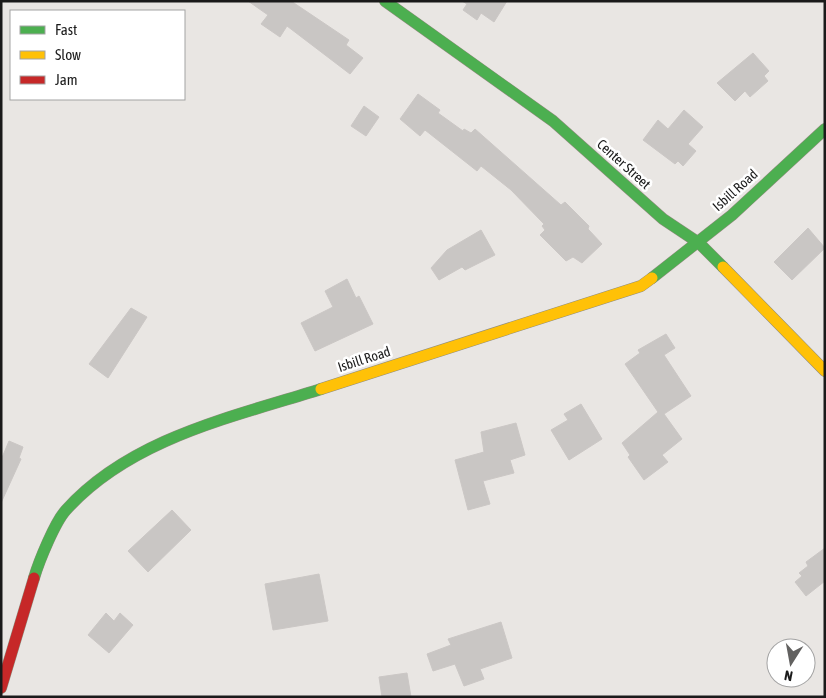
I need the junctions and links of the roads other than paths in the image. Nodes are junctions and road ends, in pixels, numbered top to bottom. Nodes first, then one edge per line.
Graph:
1 (385, 1) edge
2 (825, 129) edge
3 (699, 242) junction
4 (825, 371) edge
5 (1, 688) edge

1 - 3 street, Center Street
2 - 3 street, Isbill Road
3 - 4 street, Center Street
3 - 5 street, Isbill Road

